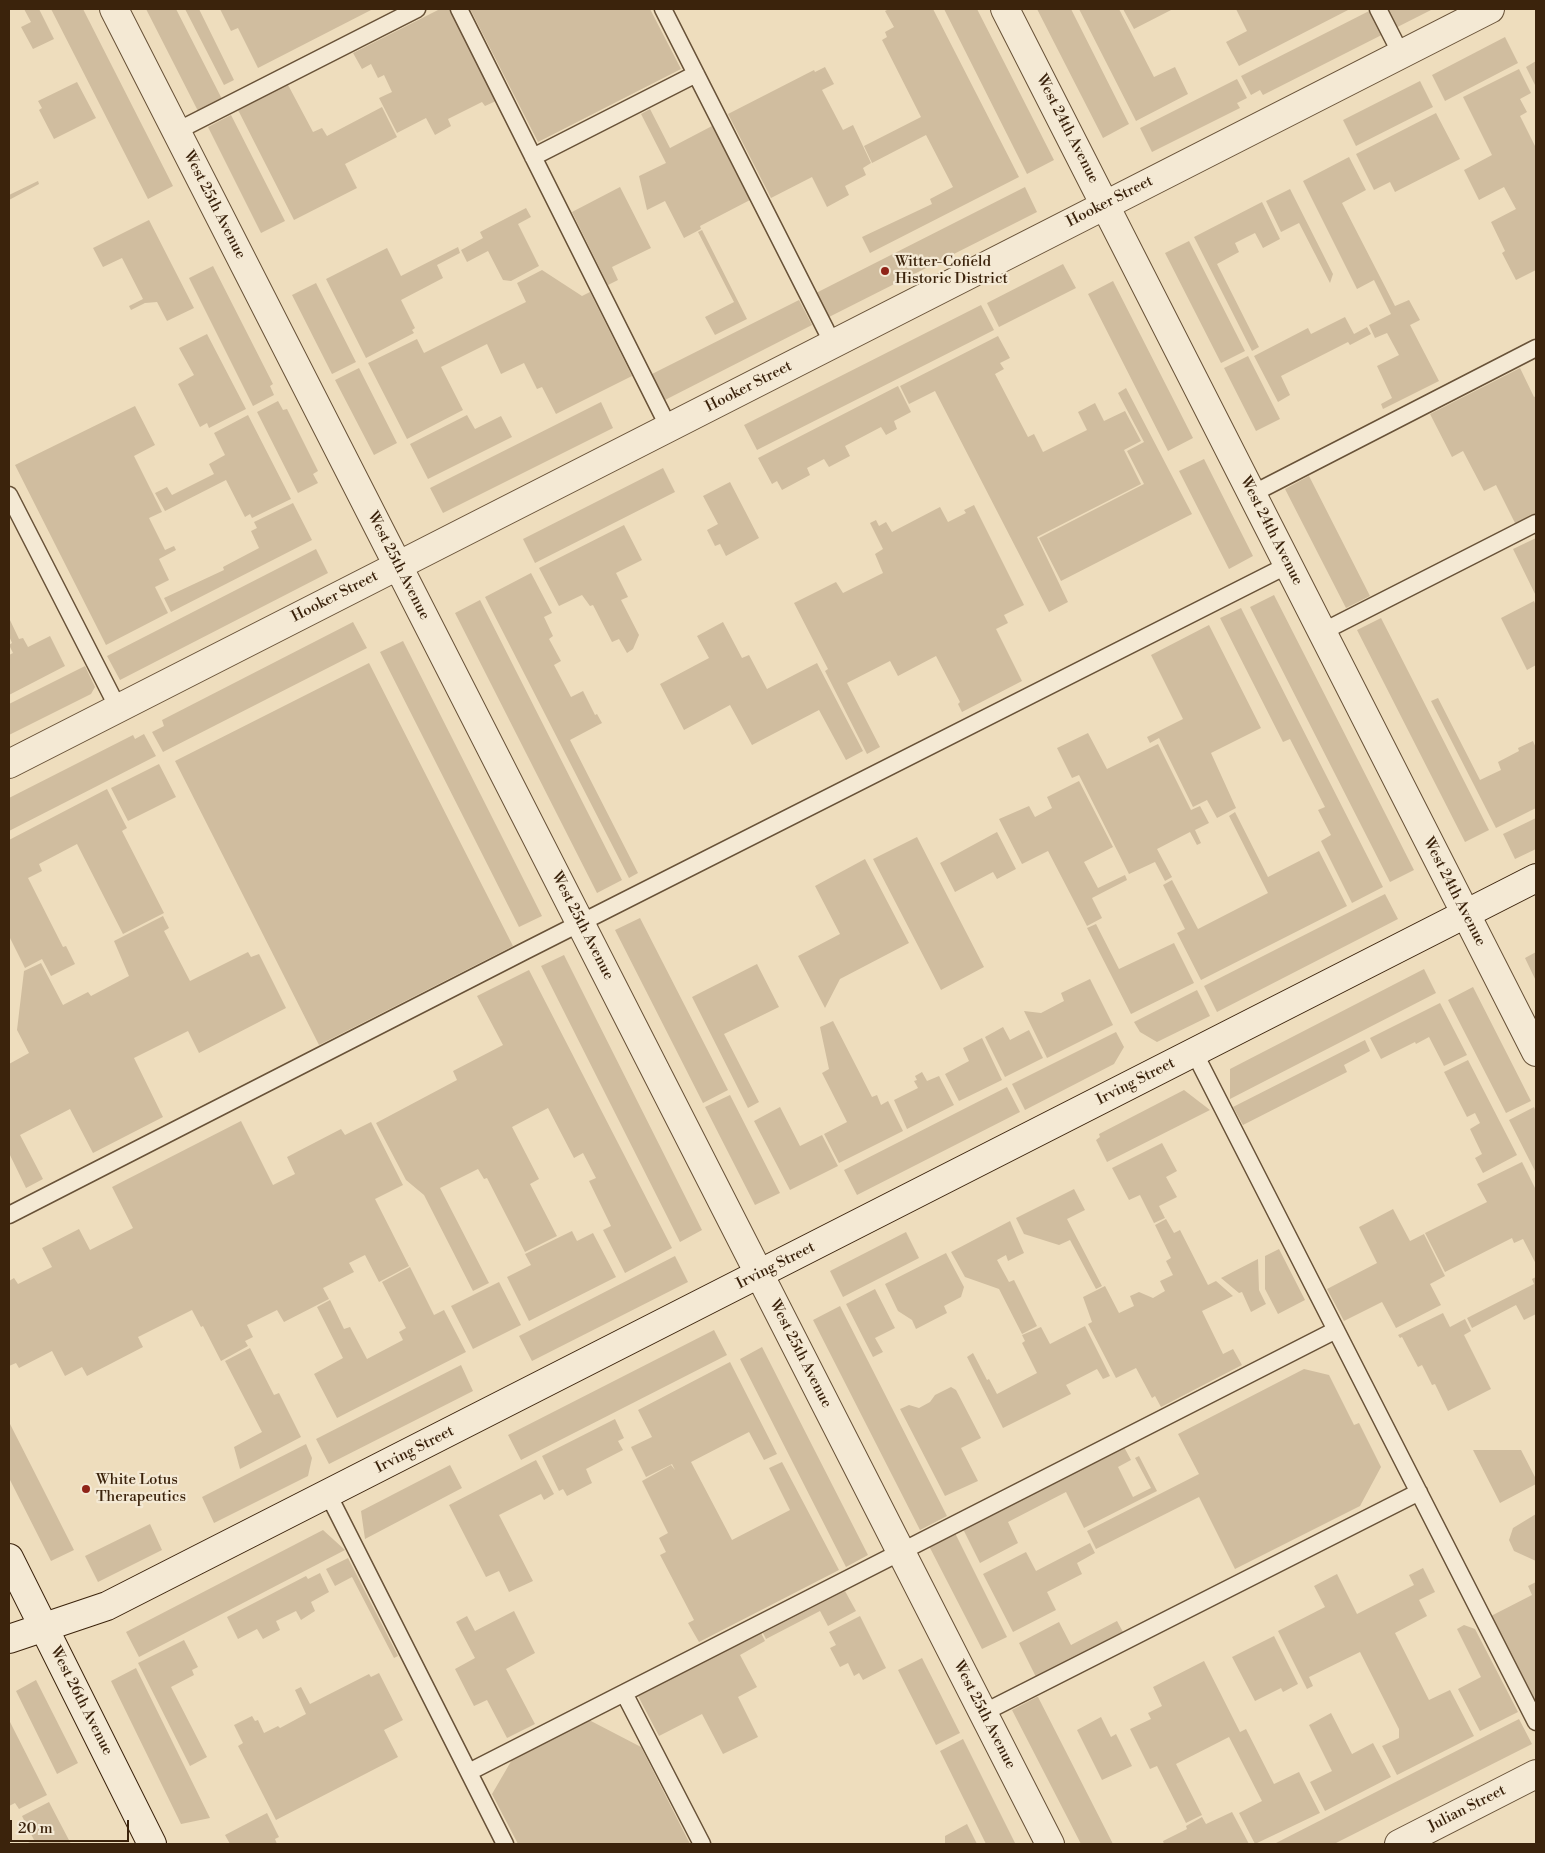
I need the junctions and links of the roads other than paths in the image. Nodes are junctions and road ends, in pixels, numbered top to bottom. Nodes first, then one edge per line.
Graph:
1 (114, 9) edge
2 (417, 9) edge
3 (459, 9) edge
4 (663, 9) edge
5 (1005, 9) edge
6 (1378, 9) edge
7 (1490, 9) edge
8 (1401, 54) junction
9 (696, 74) junction
10 (177, 131) junction
11 (533, 157) junction
12 (1105, 205) junction
13 (833, 344) junction
14 (1536, 348) edge
15 (669, 428) junction
16 (1252, 494) junction
17 (9, 495) edge
18 (1536, 523) edge
19 (1288, 565) junction
20 (398, 566) junction
21 (1322, 632) junction
22 (118, 708) junction
23 (9, 764) edge
24 (1536, 878) edge
25 (1466, 915) junction
26 (580, 923) junction
27 (1194, 1052) junction
28 (1536, 1052) edge
29 (9, 1215) edge
30 (759, 1274) junction
31 (1336, 1330) junction
32 (1419, 1492) junction
33 (328, 1494) junction
34 (901, 1552) junction
35 (9, 1558) edge
36 (44, 1628) junction
37 (9, 1639) edge
38 (624, 1693) junction
39 (983, 1713) junction
40 (1536, 1722) edge
41 (469, 1772) junction
42 (1536, 1774) edge
43 (152, 1844) edge
44 (505, 1844) edge
45 (702, 1844) edge
46 (1050, 1844) edge
47 (1399, 1844) edge

1 - 10 street, West 25th Avenue
2 - 10 lane
3 - 11 lane
4 - 9 lane
5 - 12 street, West 24th Avenue
6 - 8 lane
7 - 8 street, Hooker Street
8 - 12 street, Hooker Street
9 - 11 lane
9 - 13 lane
10 - 20 street, West 25th Avenue
11 - 15 lane
12 - 13 street, Hooker Street
12 - 16 street, West 24th Avenue
13 - 15 street, Hooker Street
14 - 16 lane
15 - 20 street, Hooker Street
16 - 19 street, West 24th Avenue
17 - 22 lane
18 - 21 lane
19 - 21 street, West 24th Avenue
19 - 26 lane
20 - 22 street, Hooker Street
20 - 26 street, West 25th Avenue
21 - 25 street, West 24th Avenue
22 - 23 street, Hooker Street
24 - 25 street, Irving Street
25 - 27 street, Irving Street
25 - 28 street, West 24th Avenue
26 - 29 lane
26 - 30 street, West 25th Avenue
27 - 30 street, Irving Street
27 - 31 lane
30 - 33 street, Irving Street
30 - 34 street, West 25th Avenue
31 - 32 lane
31 - 34 lane
32 - 39 lane
32 - 40 lane
33 - 36 street, Irving Street
33 - 41 lane
34 - 38 lane
34 - 39 street, West 25th Avenue
35 - 36 street, West 26th Avenue
36 - 37 street, Irving Street
36 - 43 street, West 26th Avenue
38 - 41 lane
38 - 45 lane
39 - 46 street, West 25th Avenue
41 - 44 lane
42 - 47 street, Julian Street

